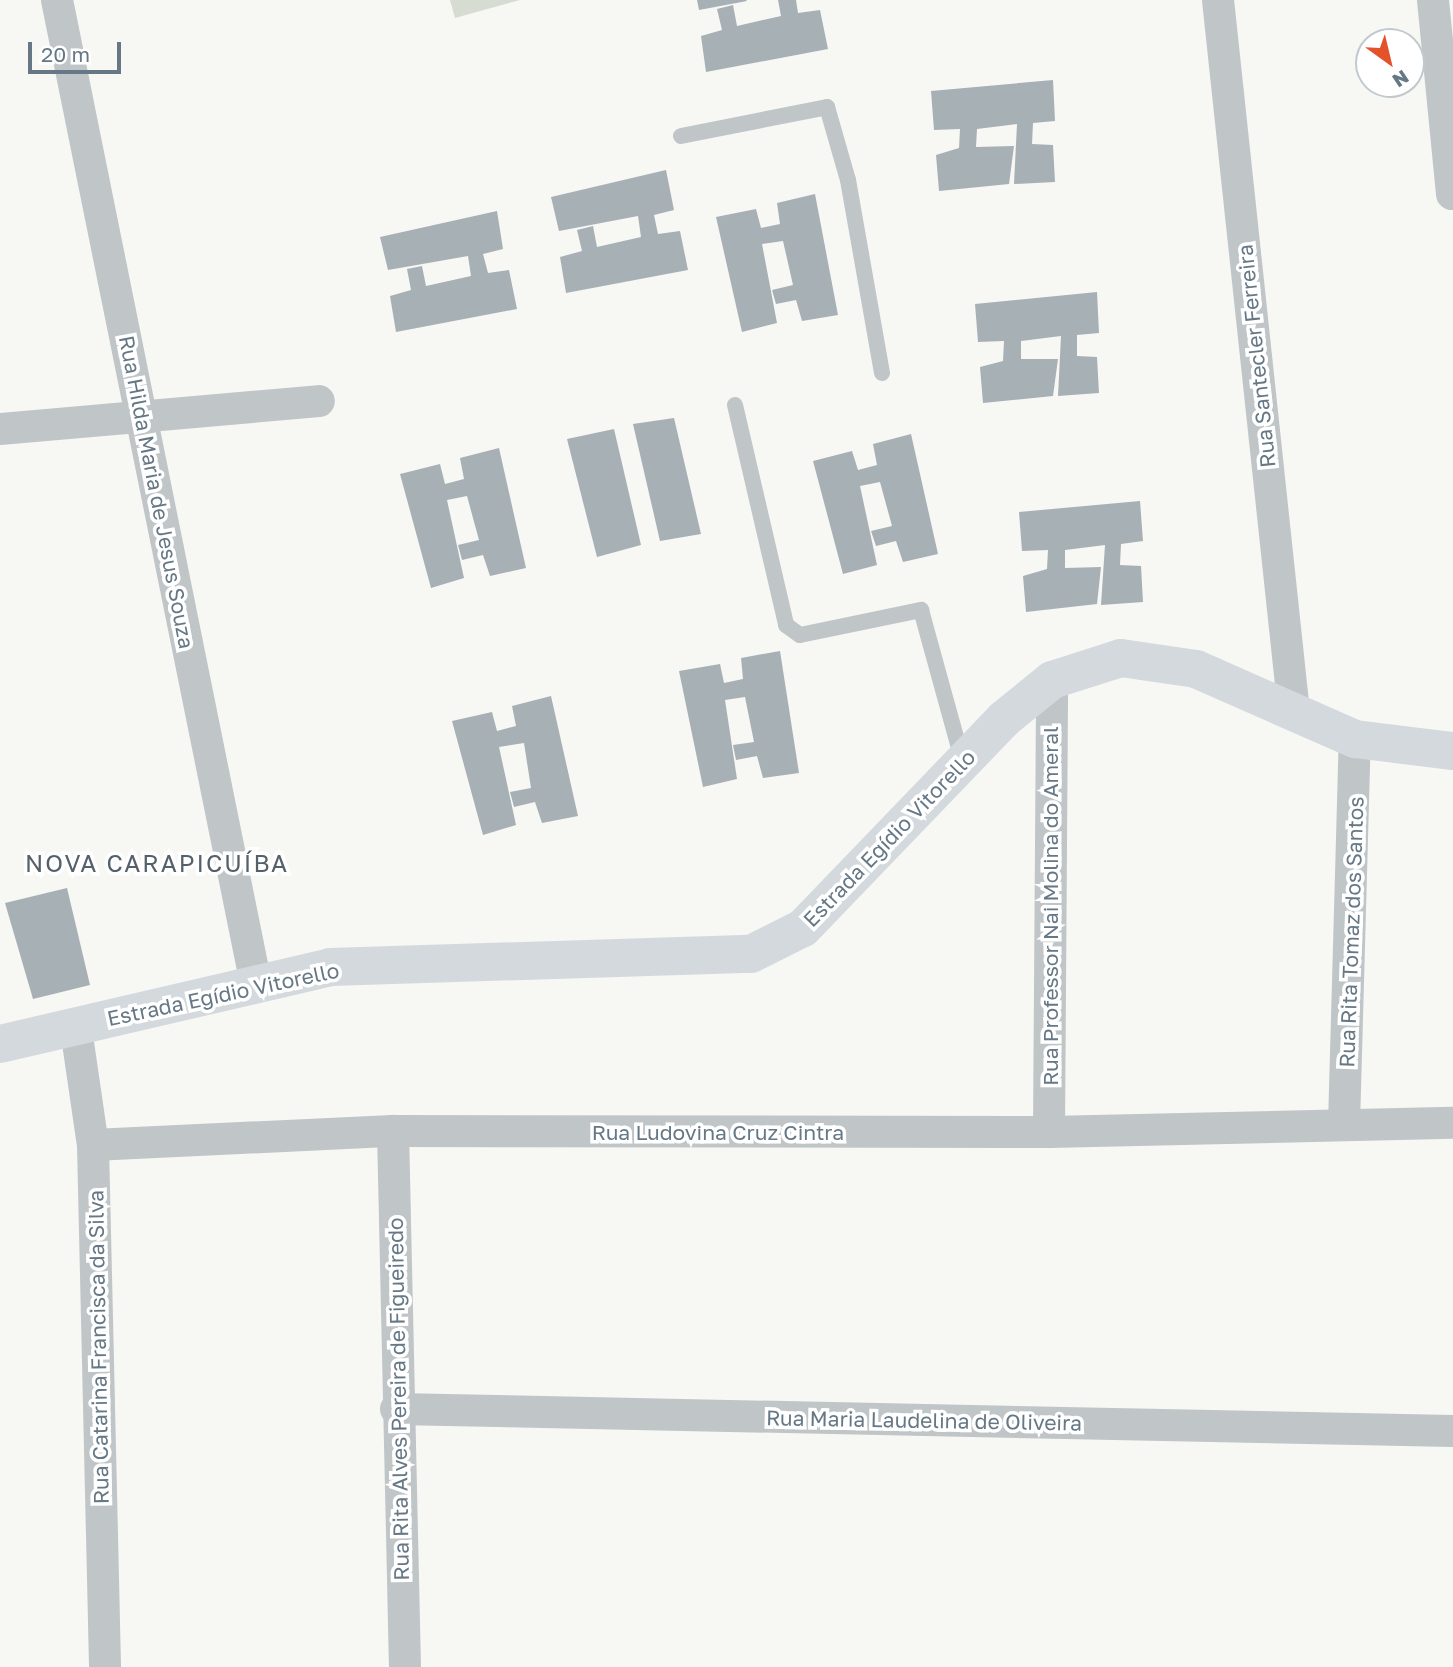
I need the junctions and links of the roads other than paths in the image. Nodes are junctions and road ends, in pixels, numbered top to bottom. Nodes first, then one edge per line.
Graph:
1 (57, 0) edge
2 (1218, 0) edge
3 (1433, 0) edge
4 (681, 136) dead end
5 (1452, 194) edge
6 (882, 373) dead end
7 (319, 401) dead end
8 (736, 405) dead end
9 (143, 419) junction
10 (0, 429) edge
11 (1052, 680) junction
12 (1294, 712) junction
13 (1355, 739) junction
14 (1453, 751) edge
15 (963, 761) junction
16 (256, 984) junction
17 (76, 1029) junction
18 (0, 1044) edge
19 (1453, 1123) edge
20 (1344, 1125) junction
21 (393, 1131) junction
22 (1049, 1132) junction
23 (93, 1145) junction
24 (396, 1409) junction
25 (1453, 1431) edge
26 (105, 1667) edge
27 (405, 1667) edge

1 - 9 street, Rua Hilda Maria de Jesus Souza
2 - 12 street, Rua Santecler Ferreira
3 - 5 street
4 - 6 lane
7 - 9 street
8 - 15 lane
9 - 10 street
9 - 16 street, Rua Hilda Maria de Jesus Souza
11 - 12 street, Estrada Egídio Vitorello
11 - 15 street, Estrada Egídio Vitorello
11 - 22 street, Rua Professor Nai Molina do Ameral
12 - 13 street, Estrada Egídio Vitorello
13 - 14 street, Estrada Egídio Vitorello
13 - 20 street, Rua Rita Tomaz dos Santos
15 - 16 street, Estrada Egídio Vitorello
16 - 17 street, Estrada Egídio Vitorello
17 - 18 street, Estrada Egídio Vitorello
17 - 23 street, Rua Catarina Francisca da Silva
19 - 20 street, Rua Ludovina Cruz Cintra
20 - 22 street, Rua Ludovina Cruz Cintra
21 - 22 street, Rua Ludovina Cruz Cintra
21 - 23 street, Rua Ludovina Cruz Cintra
21 - 24 street, Rua Rita Alves Pereira de Figueiredo
23 - 26 street, Rua Catarina Francisca da Silva
24 - 25 street, Rua Maria Laudelina de Oliveira
24 - 27 street, Rua Rita Alves Pereira de Figueiredo

